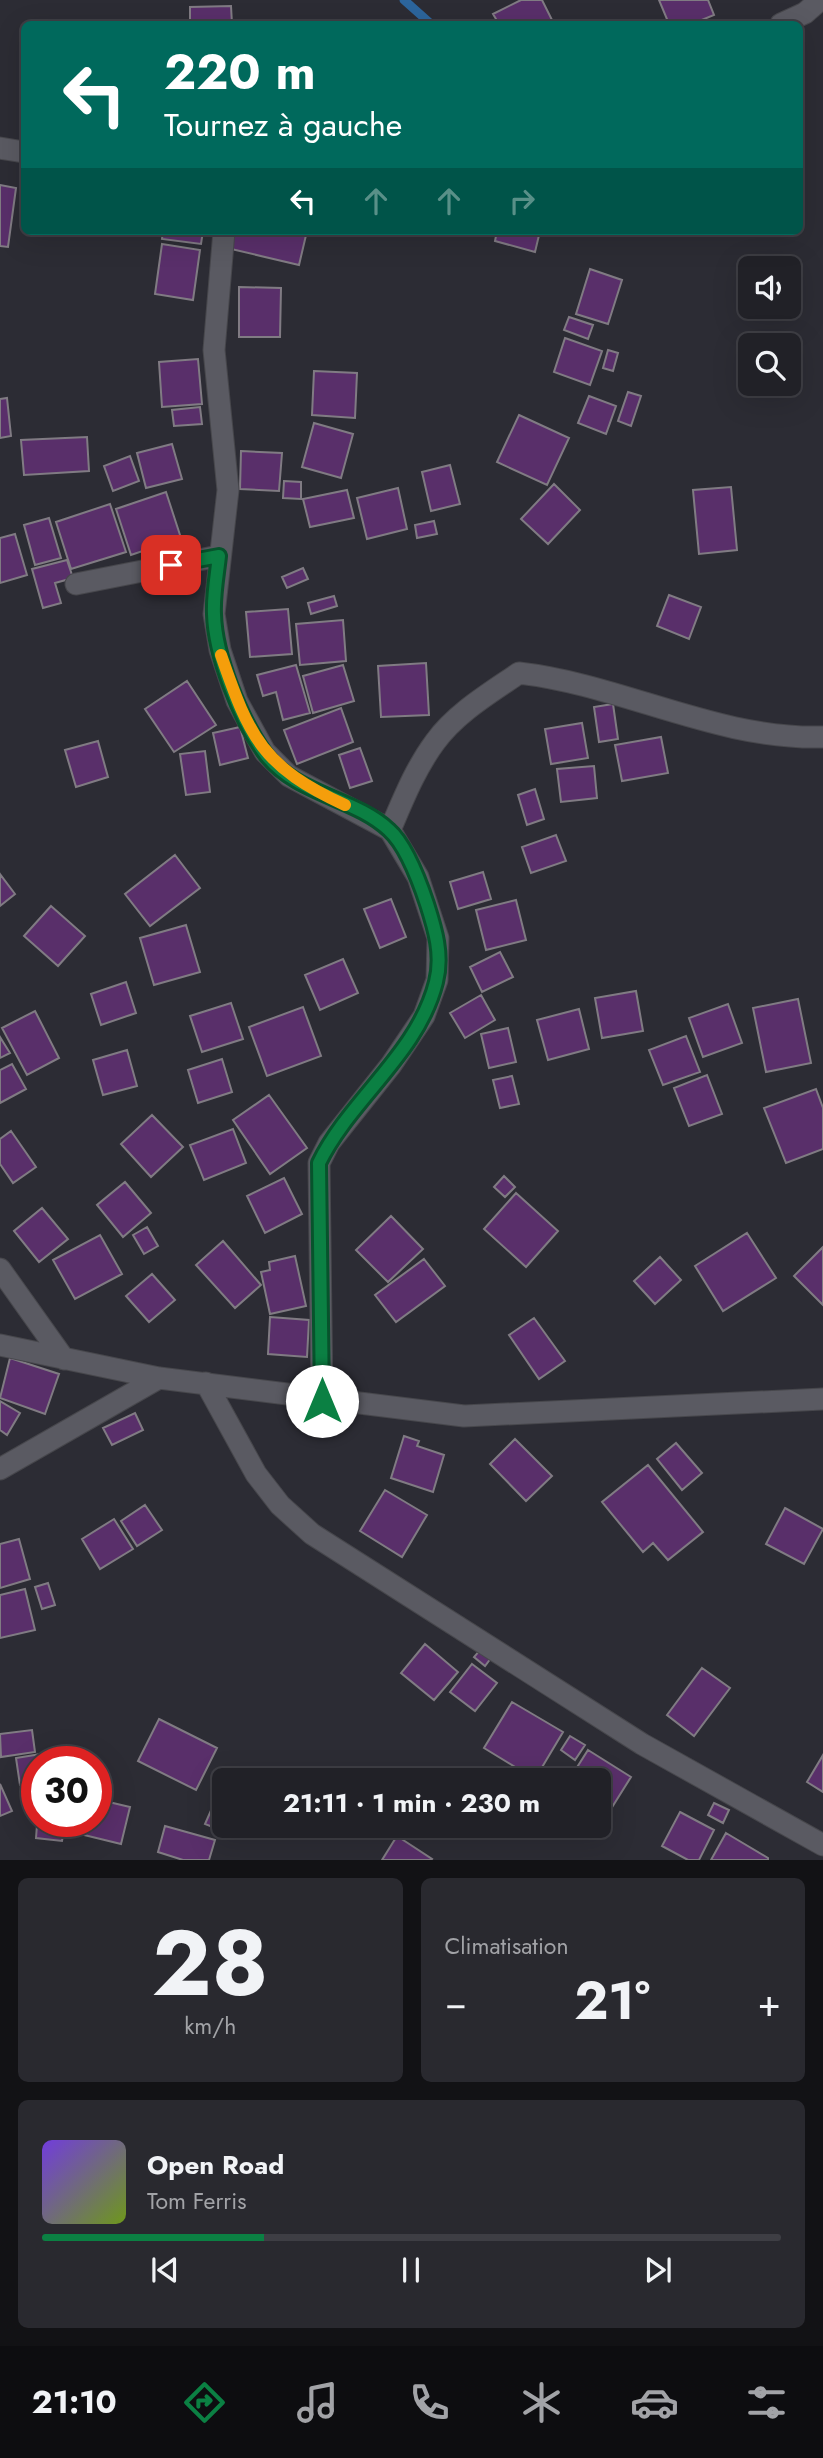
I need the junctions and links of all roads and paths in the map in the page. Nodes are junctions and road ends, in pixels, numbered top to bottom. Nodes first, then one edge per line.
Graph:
1 (820, 0) edge
2 (788, 21) edge
3 (0, 148) edge
4 (21, 152) edge
5 (224, 235) edge
6 (219, 556) junction
7 (76, 584) dead end
8 (823, 737) edge
9 (390, 830) junction
10 (0, 1269) edge
11 (0, 1345) edge
12 (64, 1359) junction
13 (159, 1378) junction
14 (205, 1383) junction
15 (823, 1399) edge
16 (322, 1401) junction
17 (0, 1469) edge
18 (823, 1845) edge

1 - 2 street
3 - 4 street
5 - 6 street
6 - 7 street
6 - 9 street
8 - 9 street
9 - 16 street
10 - 12 street
11 - 12 street
12 - 13 street
13 - 14 street
13 - 17 street
14 - 16 street
14 - 18 street
15 - 16 street

